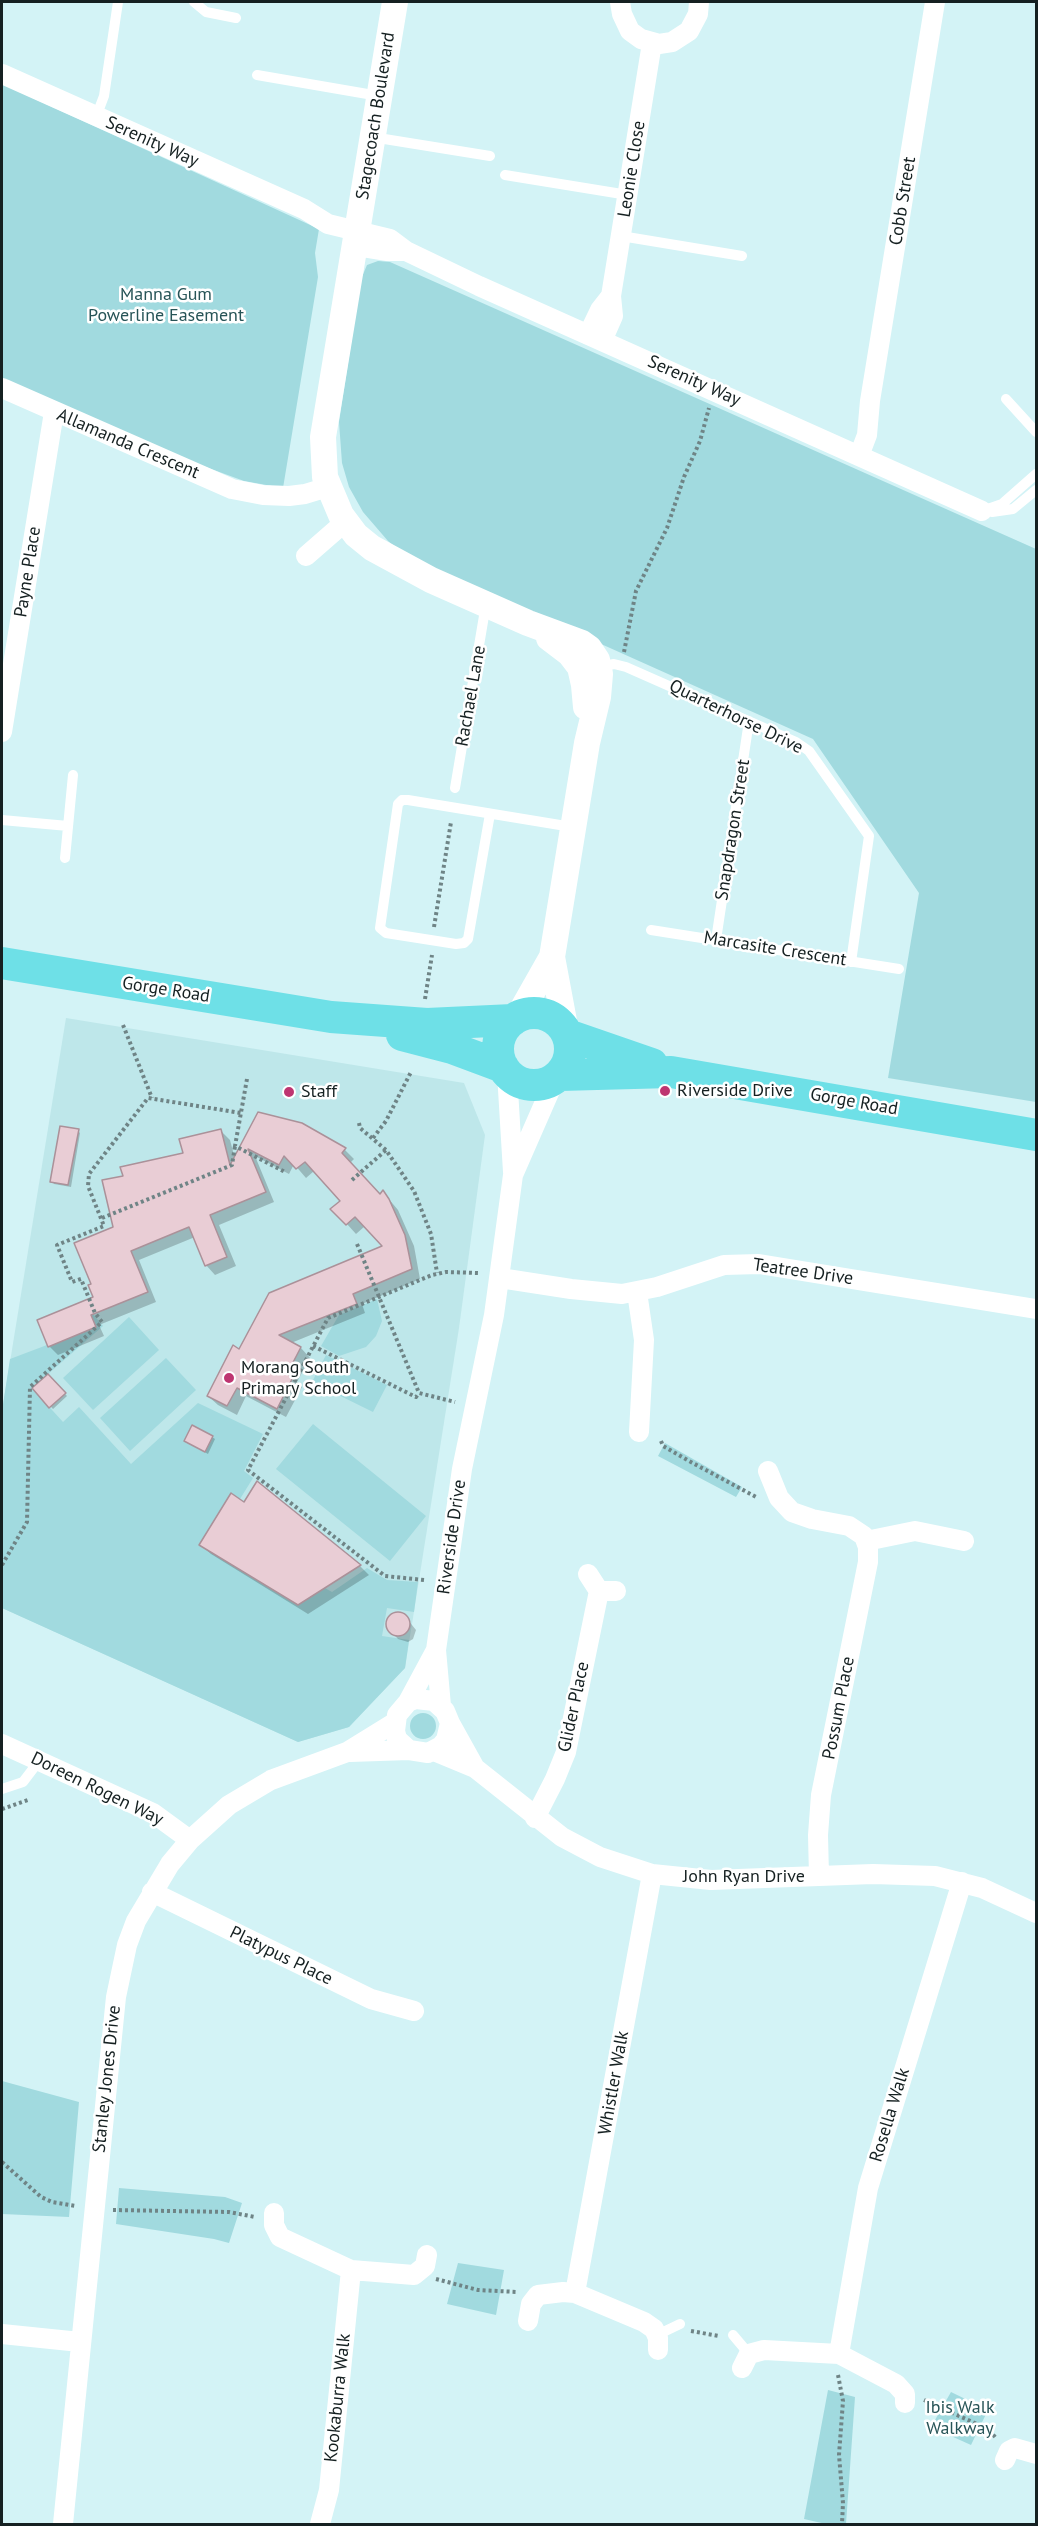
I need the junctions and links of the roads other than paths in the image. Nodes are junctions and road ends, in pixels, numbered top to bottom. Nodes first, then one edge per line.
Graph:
1 (118, 2) edge
2 (194, 2) edge
3 (395, 2) edge
4 (620, 2) edge
5 (699, 2) edge
6 (935, 2) edge
7 (236, 18) dead end
8 (652, 43) junction
9 (2, 74) edge
10 (257, 75) dead end
11 (379, 96) junction
12 (96, 117) junction
13 (372, 137) junction
14 (490, 156) dead end
15 (504, 175) dead end
16 (628, 195) junction
17 (357, 232) junction
18 (621, 236) junction
19 (742, 256) dead end
20 (595, 338) junction
21 (2, 388) edge
22 (1006, 399) dead end
23 (54, 412) junction
24 (1036, 432) edge
25 (853, 453) junction
26 (1036, 474) edge
27 (326, 482) junction
28 (1036, 490) edge
29 (982, 511) junction
30 (345, 522) junction
31 (306, 556) dead end
32 (486, 604) junction
33 (601, 669) junction
34 (749, 721) junction
35 (2, 732) edge
36 (73, 775) dead end
37 (455, 788) dead end
38 (490, 814) junction
39 (2, 820) edge
40 (68, 826) junction
41 (573, 827) junction
42 (65, 858) dead end
43 (651, 930) dead end
44 (716, 940) junction
45 (552, 957) junction
46 (851, 962) junction
47 (2, 963) edge
48 (899, 969) dead end
49 (331, 1017) junction
50 (516, 1018) junction
51 (567, 1033) junction
52 (505, 1070) junction
53 (671, 1072) junction
54 (558, 1077) junction
55 (1036, 1135) edge
56 (513, 1175) junction
57 (500, 1278) junction
58 (637, 1292) junction
59 (1036, 1309) edge
60 (639, 1432) dead end
61 (768, 1471) dead end
62 (866, 1541) junction
63 (964, 1541) dead end
64 (588, 1574) dead end
65 (436, 1650) junction
66 (408, 1702) junction
67 (441, 1706) junction
68 (394, 1723) junction
69 (450, 1724) junction
70 (2, 1744) edge
71 (409, 1750) junction
72 (434, 1751) junction
73 (347, 1752) junction
74 (39, 1761) junction
75 (476, 1768) junction
76 (2, 1789) edge
77 (535, 1818) junction
78 (190, 1840) junction
79 (652, 1874) junction
80 (819, 1876) junction
81 (962, 1882) junction
82 (152, 1892) junction
83 (1036, 1913) edge
84 (414, 2011) dead end
85 (274, 2217) road end
86 (427, 2254) dead end
87 (351, 2270) junction
88 (575, 2293) junction
89 (528, 2321) dead end
90 (678, 2325) road end
91 (2, 2334) edge
92 (734, 2336) road end
93 (80, 2342) junction
94 (658, 2343) joint
95 (837, 2360) junction
96 (746, 2361) joint
97 (904, 2397) road end
98 (1036, 2454) edge
99 (1006, 2456) road end
100 (63, 2522) edge
101 (320, 2524) edge

1 - 12 lane
2 - 7 lane
3 - 11 street, Stagecoach Boulevard
4 - 8 street
5 - 8 street
6 - 25 street, Cobb Street
8 - 16 street, Leonie Close
9 - 12 street, Serenity Way
10 - 11 lane
11 - 13 street, Stagecoach Boulevard
12 - 17 street, Serenity Way
13 - 14 lane
13 - 17 street, Stagecoach Boulevard
15 - 16 lane
16 - 18 street, Leonie Close
17 - 20 street, Serenity Way
17 - 27 street
18 - 19 lane
18 - 20 street, Leonie Close
20 - 25 street, Serenity Way
21 - 23 street, Allamanda Crescent
22 - 24 lane
23 - 27 street, Allamanda Crescent
23 - 35 street, Payne Place
25 - 29 street, Serenity Way
26 - 29 lane
27 - 30 street
28 - 29 lane
30 - 31 street
30 - 32 street
32 - 33 street
32 - 37 lane, Rachael Lane
33 - 34 lane, Quarterhorse Drive
33 - 41 street
34 - 44 lane, Snapdragon Street
34 - 46 lane, Quarterhorse Drive
36 - 40 lane
38 - 38 lane
38 - 41 lane
39 - 40 lane
40 - 42 lane
41 - 45 street
43 - 44 lane, Marcasite Crescent
44 - 46 lane, Marcasite Crescent
45 - 50 street
45 - 51 street
46 - 48 lane, Marcasite Crescent
47 - 49 main road, Gorge Road
49 - 50 main road, Gorge Road
49 - 52 main road, Gorge Road
50 - 51 main road
50 - 52 main road
51 - 53 main road, Gorge Road
51 - 54 main road
52 - 54 main road
52 - 56 street, Riverside Drive
53 - 54 main road, Gorge Road
53 - 55 main road, Gorge Road
54 - 56 street, Riverside Drive
56 - 57 street, Riverside Drive
57 - 58 street, Teatree Drive
57 - 65 street, Riverside Drive
58 - 59 street, Teatree Drive
58 - 60 street
61 - 62 street
62 - 63 street
62 - 80 street, Possum Place
64 - 77 street, Glider Place
65 - 66 street, Riverside Drive
65 - 67 street, Riverside Drive
66 - 67 street
66 - 68 street
67 - 69 street
68 - 71 street
68 - 73 street, Stanley Jones Drive
69 - 72 street
69 - 75 street, John Ryan Drive
70 - 74 street, Doreen Rogen Way
71 - 72 street
71 - 73 street, Stanley Jones Drive
72 - 75 street, John Ryan Drive
73 - 78 street, Stanley Jones Drive
74 - 76 lane
74 - 78 street, Doreen Rogen Way
75 - 77 street, John Ryan Drive
77 - 79 street, John Ryan Drive
78 - 82 street, Stanley Jones Drive
79 - 80 street, John Ryan Drive
79 - 88 street, Whistler Walk
80 - 81 street, John Ryan Drive
81 - 83 street, John Ryan Drive
81 - 95 street, Rosella Walk
82 - 84 street, Platypus Place
82 - 93 street, Stanley Jones Drive
85 - 87 street
86 - 87 street
87 - 101 street, Kookaburra Walk
88 - 89 street
88 - 94 street
90 - 94 lane
91 - 93 street
92 - 96 lane
93 - 100 street, Stanley Jones Drive
95 - 96 street
95 - 97 street
98 - 99 street

